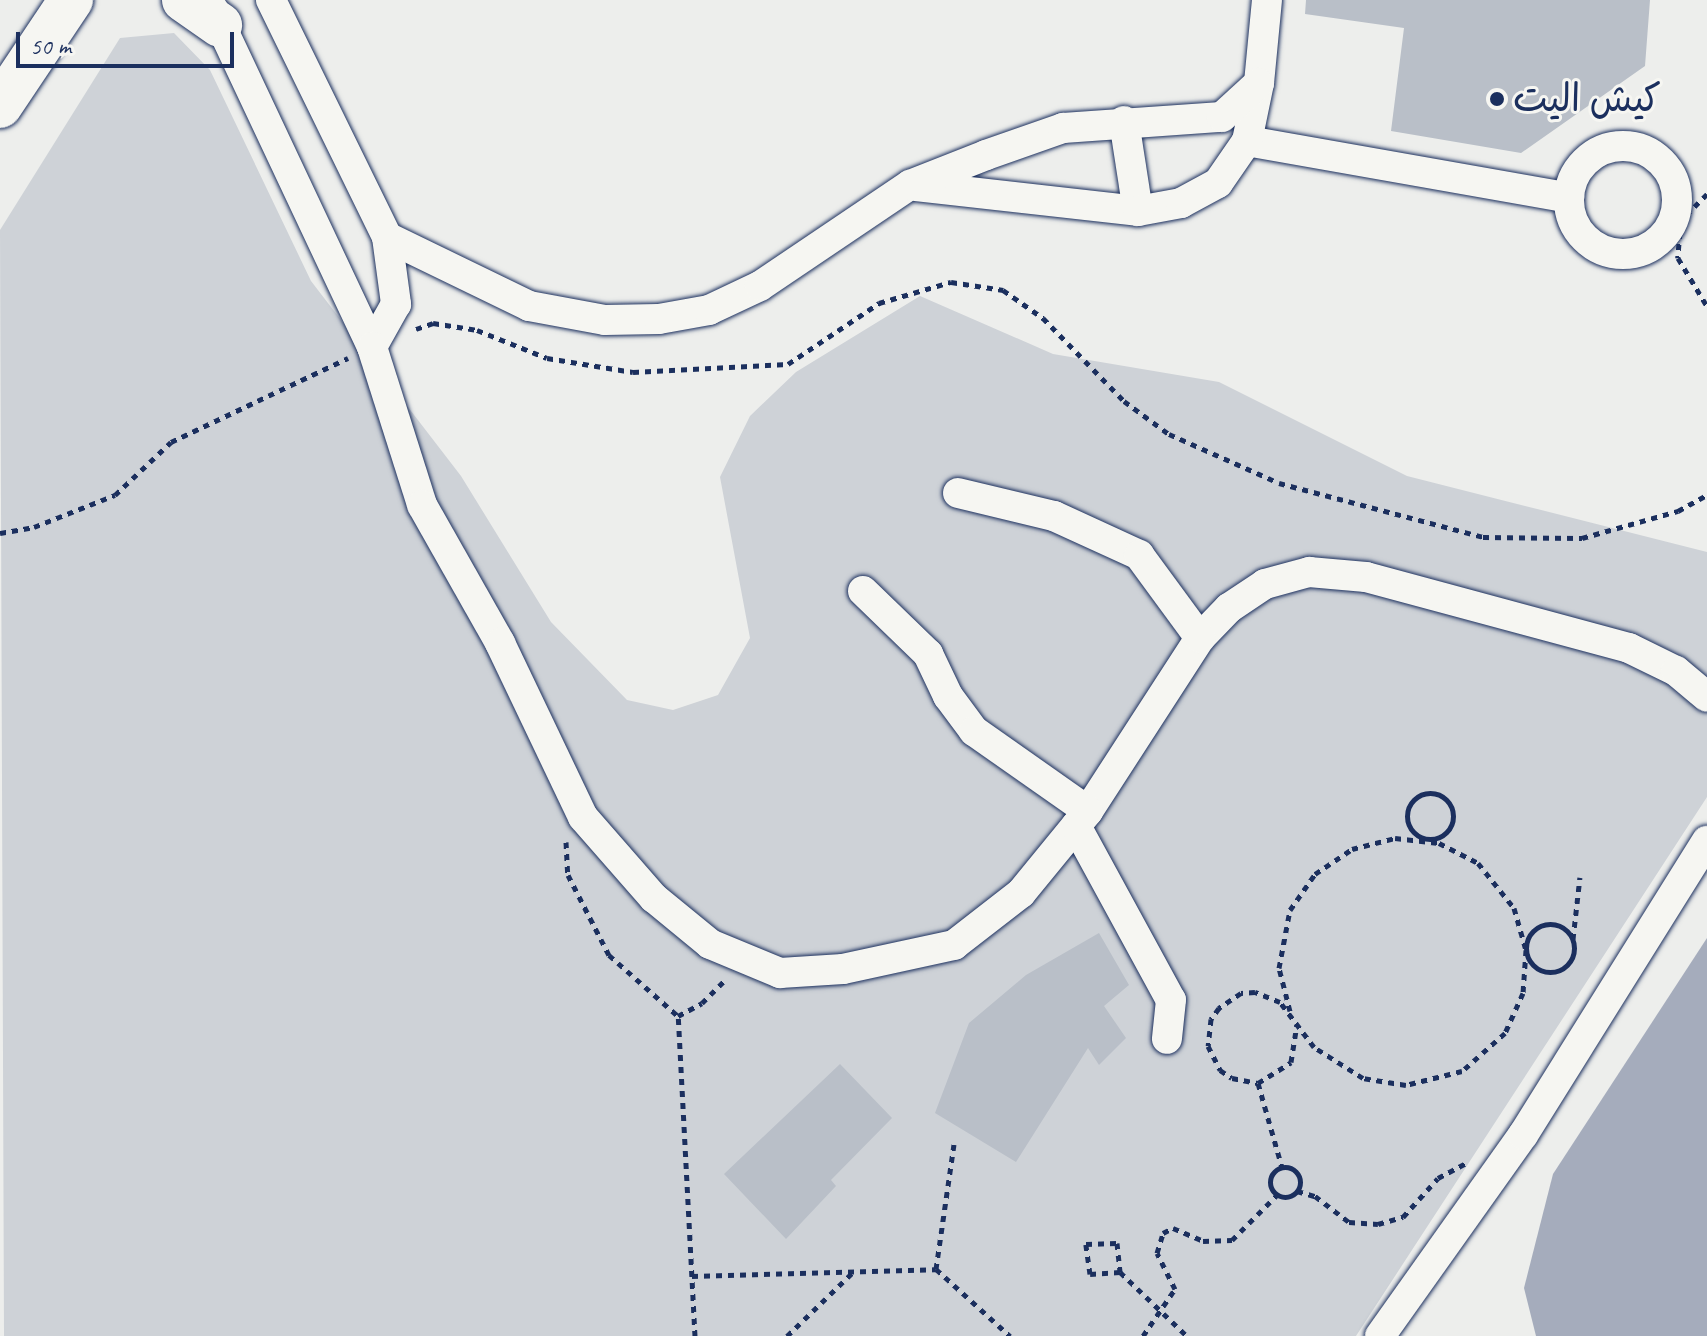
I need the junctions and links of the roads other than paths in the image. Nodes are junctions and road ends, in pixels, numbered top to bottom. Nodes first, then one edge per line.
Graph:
1 (184, 0) edge
2 (271, 0) edge
3 (1267, 0) edge
4 (76, 1) edge
5 (214, 13) edge
6 (1259, 83) junction
7 (0, 106) edge
8 (1124, 121) junction
9 (1247, 141) junction
10 (910, 185) junction
11 (1569, 198) dead end
12 (1138, 211) junction
13 (387, 237) junction
14 (372, 347) junction
15 (958, 493) dead end
16 (863, 591) dead end
17 (1200, 638) junction
18 (1707, 697) edge
19 (1082, 819) junction
20 (1707, 841) edge
21 (1167, 1039) dead end
22 (1380, 1336) edge

1 - 5 main road
2 - 13 street
3 - 6 street
4 - 7 main road
5 - 14 street
6 - 8 street
6 - 9 street
8 - 10 street
8 - 12 street
9 - 11 street
9 - 12 street
10 - 12 street
10 - 13 street
13 - 14 street
14 - 19 street
15 - 17 street
16 - 19 street
17 - 18 street
17 - 19 street
19 - 21 street
20 - 22 street

